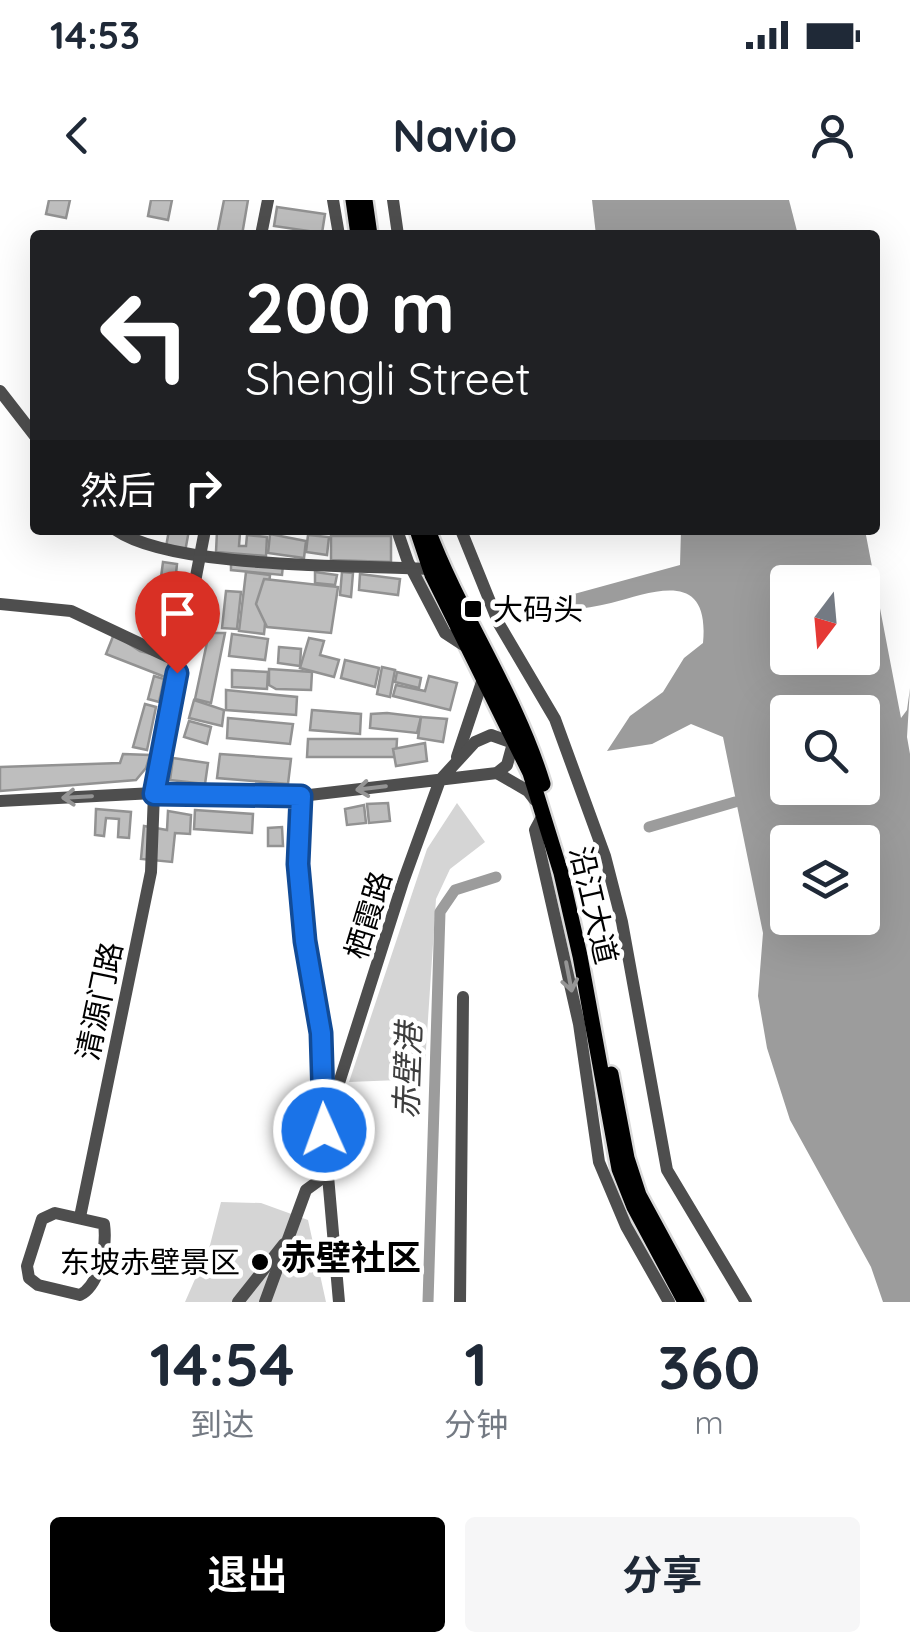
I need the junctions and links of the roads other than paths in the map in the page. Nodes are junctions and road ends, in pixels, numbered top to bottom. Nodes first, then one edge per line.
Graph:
1 (268, 200) edge
2 (333, 200) edge
3 (353, 200) edge
4 (365, 200) edge
5 (393, 200) edge
6 (262, 230) edge
7 (338, 230) edge
8 (357, 230) edge
9 (369, 230) edge
10 (397, 230) edge
11 (0, 392) edge
12 (30, 430) edge
13 (123, 535) edge
14 (204, 535) edge
15 (399, 535) edge
16 (418, 535) edge
17 (430, 535) edge
18 (463, 535) edge
19 (200, 557) junction
20 (411, 568) junction
21 (430, 569) junction
22 (0, 604) edge
23 (468, 648) junction
24 (179, 662) junction
25 (484, 679) junction
26 (513, 744) junction
27 (535, 757) junction
28 (457, 758) junction
29 (497, 773) junction
30 (440, 780) junction
31 (154, 794) junction
32 (301, 796) junction
33 (0, 801) edge
34 (542, 811) junction
35 (463, 997) dead end
36 (324, 1130) junction
37 (328, 1174) junction
38 (80, 1217) junction
39 (286, 1242) junction
40 (238, 1302) edge
41 (265, 1302) edge
42 (340, 1302) edge
43 (460, 1302) edge
44 (669, 1302) edge
45 (685, 1302) edge
46 (697, 1302) edge
47 (746, 1302) edge

1 - 6 street
2 - 7 street
3 - 8 main road
4 - 9 main road
5 - 10 street
11 - 12 street
13 - 19 street
14 - 19 street, 清源门路
15 - 20 street
16 - 21 main road, 沿江大道
17 - 27 main road, 沿江大道
18 - 47 street
19 - 20 street
19 - 24 street, 清源门路
20 - 21 street
20 - 23 street
21 - 23 main road, 沿江大道
22 - 24 street
23 - 25 main road, 沿江大道
24 - 31 street, 清源门路
25 - 26 main road, 沿江大道
25 - 28 street
26 - 27 street
26 - 28 street
26 - 29 street
26 - 34 main road, 沿江大道
27 - 46 main road, 沿江大道
28 - 30 street, 栖霞路
29 - 30 street
29 - 34 street
30 -> 32 street
30 - 36 street, 栖霞路
31 - 32 street
31 -> 33 street
31 - 38 street, 清源门路
32 - 36 street
34 -> 44 street
34 - 45 main road, 沿江大道
35 - 43 street
36 - 37 street, 栖霞路
37 - 39 street
37 - 42 street, 栖霞路
38 - 38 street
39 - 40 street
39 - 41 street

